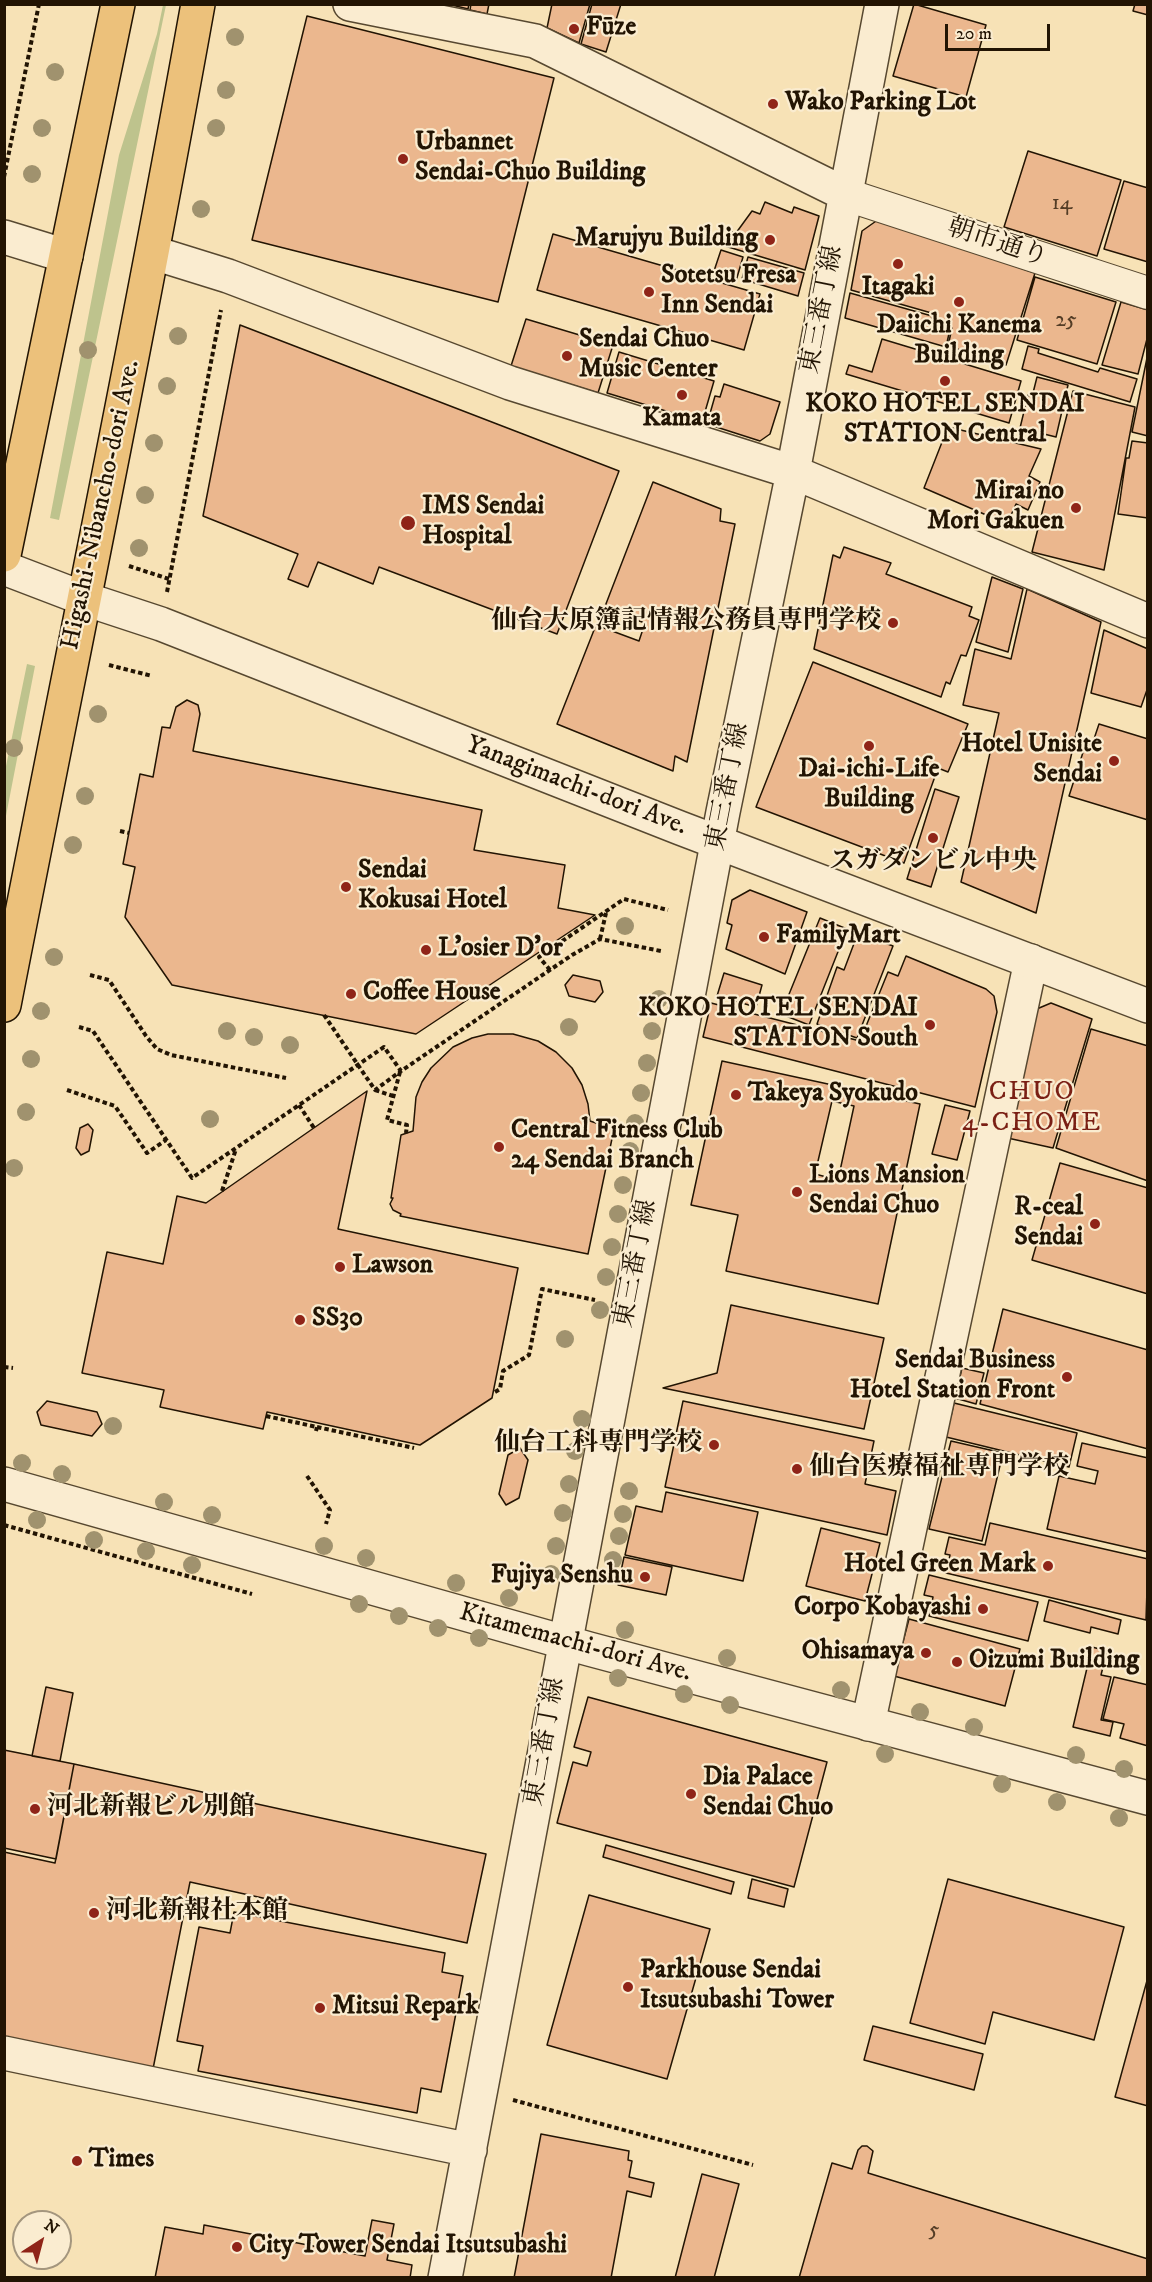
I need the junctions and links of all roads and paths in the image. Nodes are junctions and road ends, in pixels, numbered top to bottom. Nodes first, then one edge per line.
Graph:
1 (39, 4) edge
2 (118, 4) edge
3 (198, 4) edge
4 (350, 4) edge
5 (882, 4) edge
6 (4, 177) edge
7 (847, 195) junction
8 (4, 237) edge
9 (154, 253) junction
10 (66, 256) junction
11 (1148, 293) edge
12 (222, 303) dead end
13 (793, 472) junction
14 (4, 555) edge
15 (129, 566) dead end
16 (4, 568) edge
17 (169, 579) junction
18 (166, 596) dead end
19 (85, 599) junction
20 (1148, 621) edge
21 (110, 665) dead end
22 (152, 676) dead end
23 (120, 831) dead end
24 (129, 833) dead end
25 (717, 842) junction
26 (669, 910) dead end
27 (606, 912) junction
28 (600, 939) junction
29 (661, 951) dead end
30 (1031, 961) junction
31 (550, 970) junction
32 (90, 975) dead end
33 (4, 1005) edge
34 (1148, 1006) edge
35 (324, 1015) dead end
36 (79, 1027) dead end
37 (357, 1066) junction
38 (401, 1071) junction
39 (286, 1078) dead end
40 (67, 1090) dead end
41 (375, 1090) junction
42 (393, 1096) junction
43 (299, 1105) junction
44 (314, 1128) dead end
45 (406, 1133) dead end
46 (166, 1140) junction
47 (237, 1148) junction
48 (222, 1191) dead end
49 (595, 1300) dead end
50 (4, 1367) edge
51 (13, 1368) dead end
52 (495, 1392) dead end
53 (266, 1416) dead end
54 (414, 1448) dead end
55 (307, 1476) dead end
56 (4, 1484) edge
57 (326, 1524) dead end
58 (4, 1525) edge
59 (252, 1594) dead end
60 (565, 1642) junction
61 (868, 1724) junction
62 (1148, 1798) edge
63 (4, 2053) edge
64 (503, 2097) dead end
65 (470, 2150) junction
66 (753, 2165) dead end
67 (445, 2277) edge

1 - 6 path
2 - 10 highway
3 - 9 highway, Higashi-Nibancho-dori Ave.
4 - 7 street
5 - 7 street, 東三番丁線
7 - 11 street, 朝市通り
7 - 13 street, 東三番丁線
8 - 10 street
9 - 13 street
9 - 19 highway, Higashi-Nibancho-dori Ave.
10 - 14 highway
12 - 17 path
13 - 20 street
13 - 25 street, 東三番丁線
15 - 17 path
16 - 19 street, Yanagimachi-dori Ave.
17 - 18 path
19 - 25 street, Yanagimachi-dori Ave.
19 - 33 highway, Higashi-Nibancho-dori Ave.
21 - 22 path
23 - 24 path
25 - 30 street, Yanagimachi-dori Ave.
25 - 60 street, 東三番丁線
26 - 27 path
27 - 28 path
27 - 31 path
28 - 29 path
28 - 31 path
30 - 34 street, Yanagimachi-dori Ave.
30 - 61 street
31 - 38 path
32 - 39 path
35 - 37 path
36 - 46 path
37 - 38 path
37 - 41 path
37 - 43 path
38 - 41 path
38 - 42 path
40 - 46 path
41 - 42 path
42 - 45 path
43 - 44 path
43 - 47 path
46 - 47 path
47 - 48 path
49 - 52 path
50 - 51 path
53 - 54 path
55 - 57 path
56 - 60 street, Kitamemachi-dori Ave.
58 - 59 path
60 - 61 street, Kitamemachi-dori Ave.
60 - 65 street, 東三番丁線
61 - 62 street, Kitamemachi-dori Ave.
63 - 65 street
64 - 66 path
65 - 67 street, 東三番丁線

